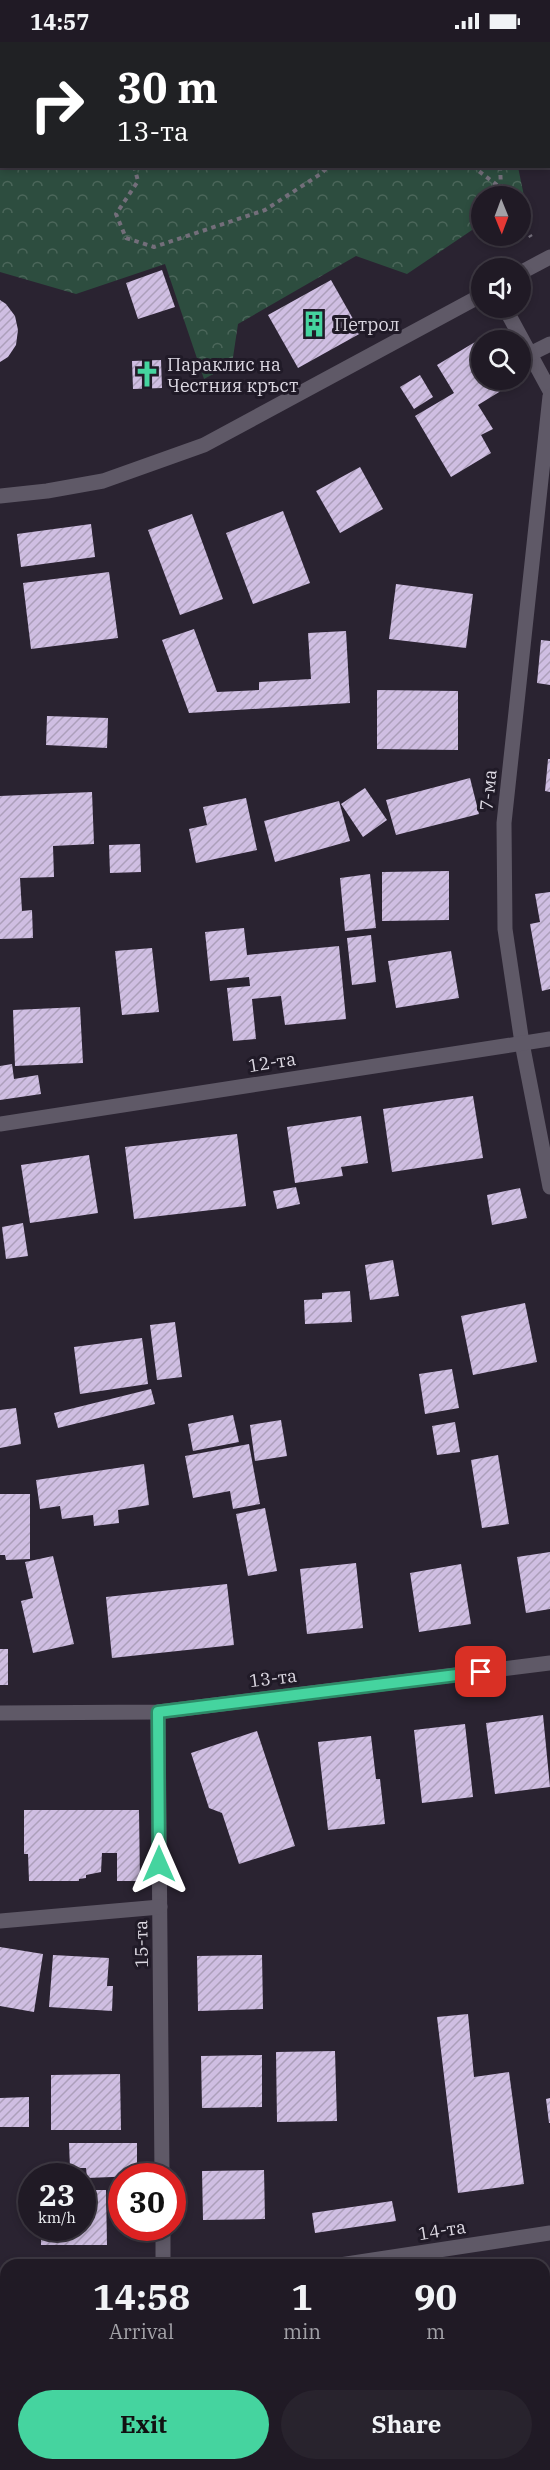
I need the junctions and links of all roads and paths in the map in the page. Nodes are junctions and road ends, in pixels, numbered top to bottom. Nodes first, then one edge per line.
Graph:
1 (135, 168) edge
2 (326, 168) edge
3 (475, 168) edge
4 (500, 168) edge
5 (498, 186) edge
6 (501, 186) edge
7 (550, 257) edge
8 (531, 267) edge
9 (471, 301) edge
10 (550, 344) edge
11 (531, 354) edge
12 (531, 356) edge
13 (550, 391) edge
14 (550, 396) edge
15 (0, 496) edge
16 (550, 1039) edge
17 (522, 1043) junction
18 (0, 1124) edge
19 (550, 1187) edge
20 (550, 1663) edge
21 (158, 1712) junction
22 (0, 1713) edge
23 (160, 1907) junction
24 (0, 1921) edge
25 (162, 2163) edge
26 (550, 2233) edge
27 (163, 2241) edge
28 (163, 2259) edge
29 (379, 2259) edge

1 - 2 path
3 - 5 path
4 - 6 path
7 - 8 street
9 - 15 street
10 - 11 street
12 - 13 street
14 - 17 street, 7-ма
16 - 17 street, 12-та
17 - 18 street, 12-та
17 - 19 street, 7-ма
20 - 21 street, 13-та
21 - 22 street, 13-та
21 - 23 street, 15-та
23 - 24 street
23 - 25 street, 15-та
26 - 29 street, 14-та
27 - 28 street

